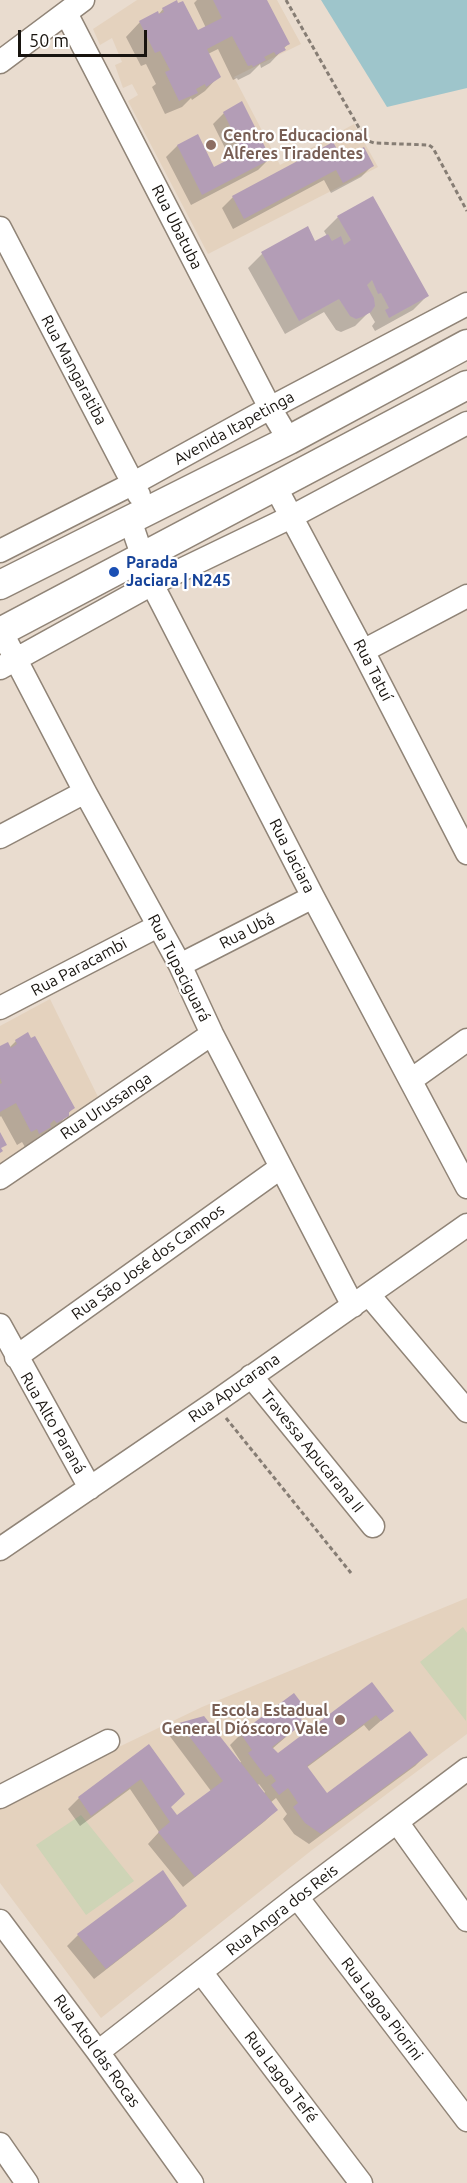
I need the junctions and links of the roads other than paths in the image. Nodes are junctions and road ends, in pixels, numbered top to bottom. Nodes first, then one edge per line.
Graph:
1 (74, 7) edge
2 (0, 62) edge
3 (0, 228) edge
4 (467, 304) edge
5 (467, 344) edge
6 (467, 385) edge
7 (270, 408) junction
8 (467, 423) edge
9 (289, 440) junction
10 (134, 483) junction
11 (276, 488) junction
12 (138, 516) junction
13 (291, 517) junction
14 (0, 551) edge
15 (142, 558) junction
16 (3, 574) edge
17 (152, 584) junction
18 (467, 596) edge
19 (0, 632) edge
20 (363, 651) junction
21 (8, 664) edge
22 (85, 792) junction
23 (0, 837) edge
24 (467, 853) edge
25 (313, 897) junction
26 (158, 926) junction
27 (180, 965) junction
28 (0, 1008) edge
29 (212, 1034) junction
30 (467, 1040) edge
31 (411, 1080) junction
32 (280, 1168) junction
33 (0, 1178) edge
34 (467, 1187) edge
35 (466, 1227) edge
36 (361, 1300) junction
37 (0, 1325) edge
38 (16, 1357) junction
39 (251, 1377) junction
40 (467, 1411) edge
41 (90, 1488) junction
42 (373, 1526) dead end
43 (0, 1549) edge
44 (108, 1741) dead end
45 (467, 1769) edge
46 (0, 1797) edge
47 (397, 1822) junction
48 (297, 1897) junction
49 (467, 1920) edge
50 (0, 1921) edge
51 (201, 1972) junction
52 (98, 2052) junction
53 (467, 2120) edge
54 (0, 2144) edge
55 (27, 2183) edge
56 (192, 2183) edge
57 (361, 2183) edge

1 - 2 street
1 - 7 street, Rua Ubatuba
3 - 10 street, Rua Mangaratiba
4 - 7 street, Avenida Itapetinga
5 - 9 main road, Avenida Itapetinga
6 - 11 main road
7 - 9 street, Rua Ubatuba
7 - 10 street, Avenida Itapetinga
8 - 13 street
9 - 12 main road, Avenida Itapetinga
10 - 12 street, Rua Mangaratiba
10 - 14 street, Avenida Itapetinga
11 - 13 street, Rua Tatuí
11 - 15 main road
12 - 15 street, Rua Jaciara
12 - 16 main road, Avenida Itapetinga
13 - 17 street
13 - 20 street, Rua Tatuí
15 - 17 street, Rua Jaciara
15 - 19 main road
17 - 21 street
17 - 25 street, Rua Jaciara
18 - 20 street
19 - 21 street, Rua Tupaciguará
20 - 24 street, Rua Tatuí
21 - 22 street, Rua Tupaciguará
22 - 23 street
22 - 26 street, Rua Tupaciguará
25 - 27 street, Rua Ubá
25 - 31 street, Rua Jaciara
26 - 27 street, Rua Tupaciguará
26 - 28 street, Rua Paracambi
27 - 29 street, Rua Tupaciguará
29 - 32 street, Rua Tupaciguará
29 - 33 street, Rua Urussanga
30 - 31 street
31 - 34 street, Rua Jaciara
32 - 36 street, Rua Tupaciguará
32 - 38 street, Rua São José dos Campos
35 - 36 street, Rua Apucarana
36 - 39 street, Rua Apucarana
36 - 40 street, Rua Tupaciguará
37 - 38 street, Rua Alto Paraná
38 - 41 street, Rua Alto Paraná
39 - 41 street, Rua Apucarana
39 - 42 street, Travessa Apucarana II
41 - 43 street, Rua Apucarana
44 - 46 street
45 - 47 street, Rua Angra dos Reis
47 - 48 street, Rua Angra dos Reis
47 - 49 street
48 - 51 street, Rua Angra dos Reis
48 - 53 street, Rua Lagoa Piorini
50 - 52 street, Rua Atol das Rocas
51 - 52 street, Rua Angra dos Reis
51 - 57 street, Rua Lagoa Tefé
52 - 56 street, Rua Atol das Rocas
54 - 55 street

